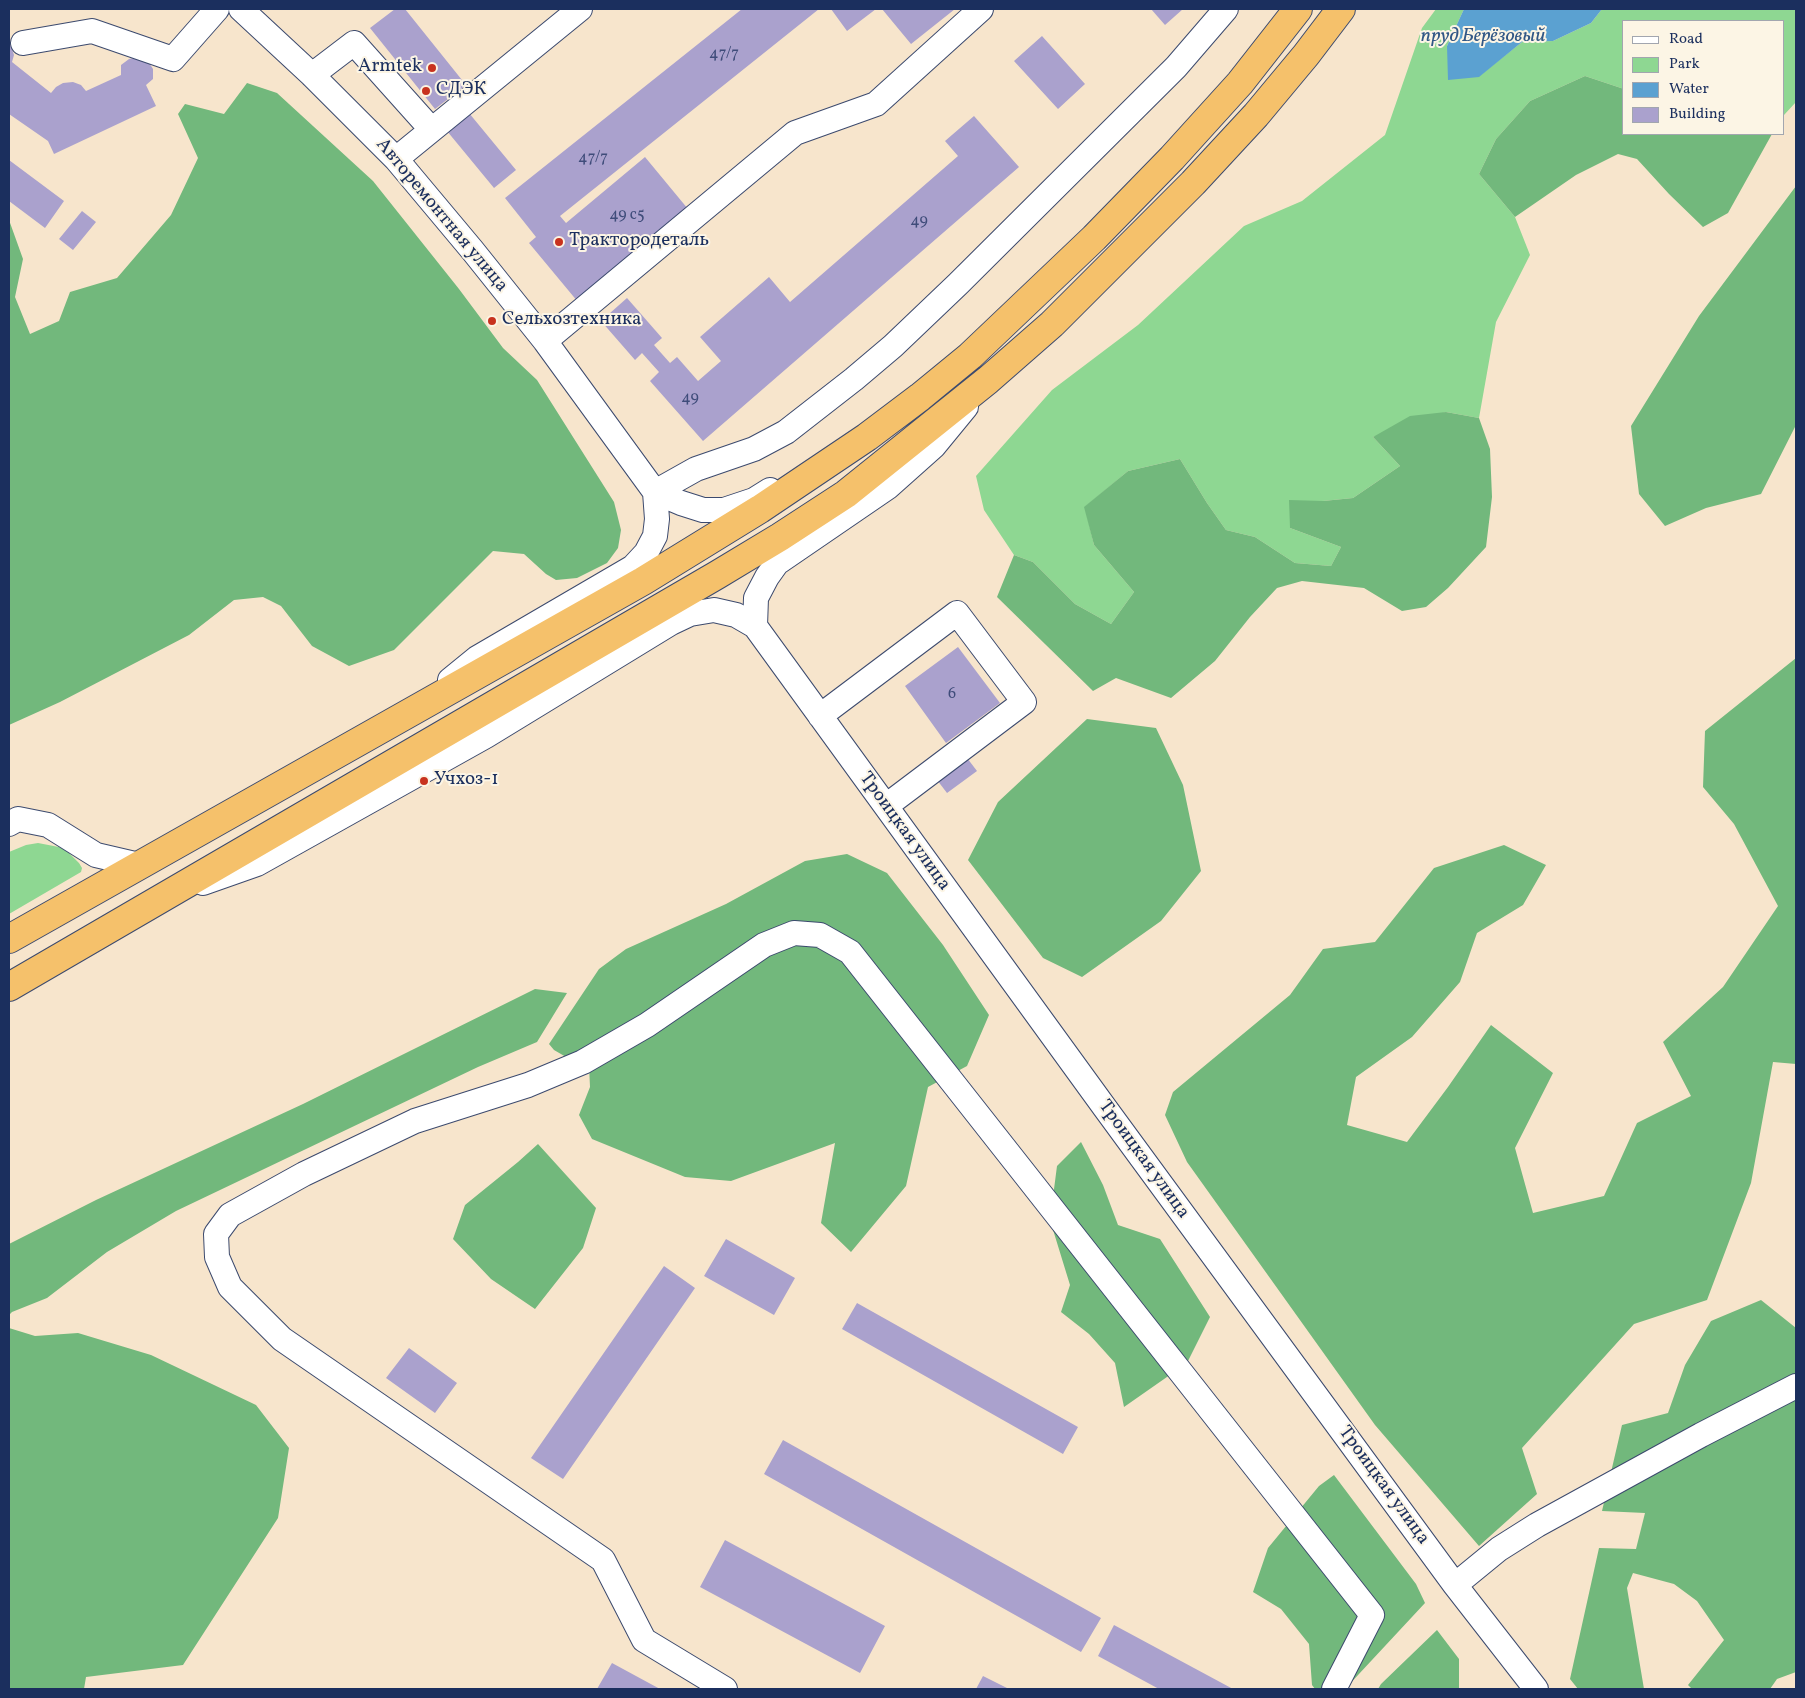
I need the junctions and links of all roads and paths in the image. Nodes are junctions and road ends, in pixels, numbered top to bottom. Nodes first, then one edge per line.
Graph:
1 (217, 9) edge
2 (580, 9) edge
3 (981, 9) edge
4 (1226, 9) edge
5 (1298, 9) edge
6 (1341, 9) edge
7 (252, 12) edge
8 (23, 43) dead end
9 (312, 75) junction
10 (431, 129) junction
11 (396, 159) junction
12 (545, 341) junction
13 (988, 380) junction
14 (920, 398) junction
15 (655, 492) junction
16 (755, 626) junction
17 (407, 714) junction
18 (820, 716) junction
19 (886, 806) junction
20 (9, 824) edge
21 (139, 865) junction
22 (162, 898) junction
23 (9, 939) edge
24 (9, 987) edge
25 (1796, 1386) edge
26 (1455, 1585) junction
27 (725, 1689) edge
28 (1334, 1689) edge
29 (1536, 1689) edge

1 - 8 street
2 - 10 street
3 - 12 street
4 - 15 street
5 - 14 highway
6 - 13 highway
7 - 9 street, Авторемонтная улица
9 - 10 street
9 - 11 street, Авторемонтная улица
10 - 11 street
11 - 12 street, Авторемонтная улица
12 - 15 street, Авторемонтная улица
13 - 16 street
13 - 22 highway
14 - 15 street
14 - 17 highway
15 - 17 street
16 - 18 street, Троицкая улица
16 - 22 street
17 - 21 highway
18 - 19 street, Троицкая улица
18 - 19 street
19 - 26 street, Троицкая улица
20 - 21 street
21 - 23 highway
22 - 24 highway
25 - 26 street
26 - 29 street, Троицкая улица
27 - 28 street

